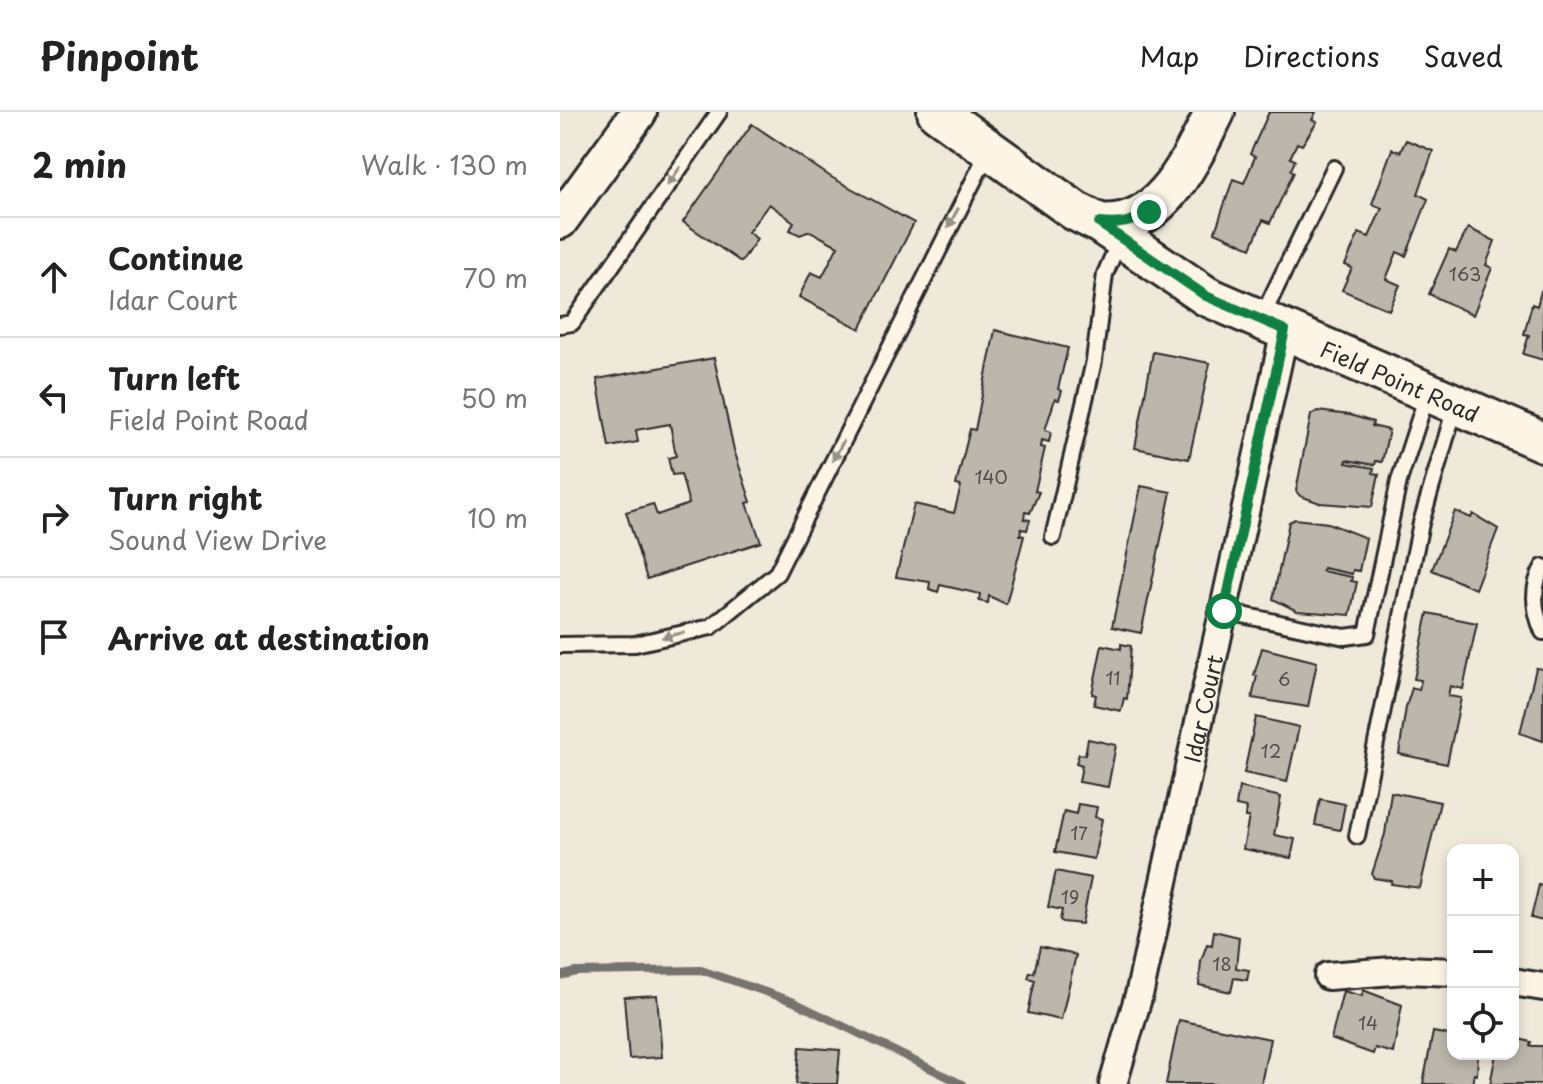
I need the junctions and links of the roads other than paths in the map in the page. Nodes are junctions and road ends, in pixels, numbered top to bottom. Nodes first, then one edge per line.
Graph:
1 (639, 112) edge
2 (719, 112) edge
3 (937, 112) edge
4 (1215, 112) edge
5 (990, 150) junction
6 (1334, 168) dead end
7 (560, 221) edge
8 (1110, 231) junction
9 (560, 325) edge
10 (1273, 325) junction
11 (1442, 398) junction
12 (1543, 442) edge
13 (1053, 537) dead end
14 (1543, 567) edge
15 (1224, 611) junction
16 (1543, 632) edge
17 (560, 645) edge
18 (1357, 836) dead end
19 (1447, 972) edge
20 (1328, 976) dead end
21 (1519, 983) edge
22 (1543, 987) edge
23 (1113, 1084) edge

1 - 7 street
2 -> 9 lane
3 - 5 main road, Field Point Road
4 - 8 main road
5 - 8 main road, Field Point Road
5 -> 17 lane
6 - 10 lane
8 - 10 main road, Field Point Road
8 - 13 lane
10 - 11 main road, Field Point Road
10 - 15 street, Idar Court
11 - 12 main road, Field Point Road
11 - 15 lane
11 - 18 lane
14 - 16 lane
15 - 23 street, Idar Court
19 - 20 street
21 - 22 street

